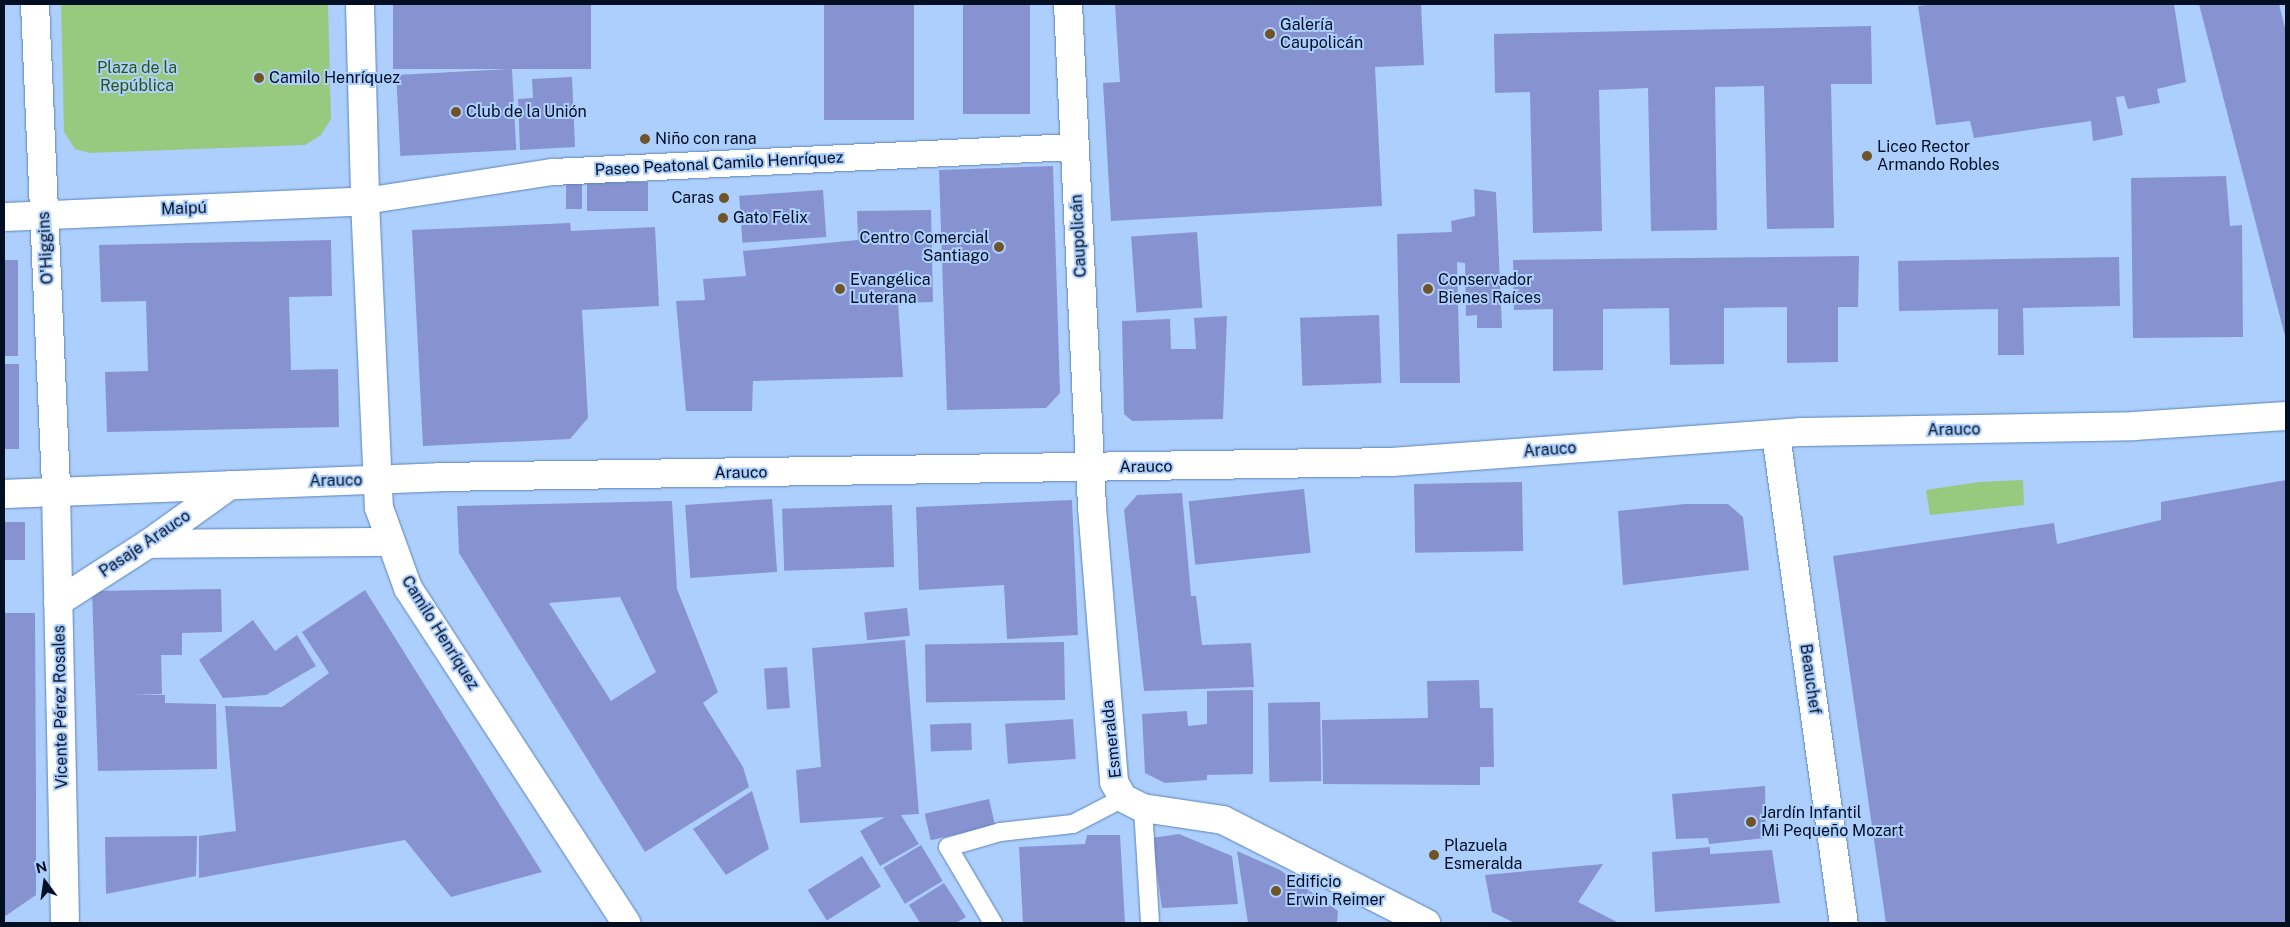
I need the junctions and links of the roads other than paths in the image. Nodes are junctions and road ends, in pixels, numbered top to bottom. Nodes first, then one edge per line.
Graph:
1 (35, 4) edge
2 (360, 4) edge
3 (1068, 4) edge
4 (1074, 147) junction
5 (365, 201) junction
6 (44, 215) junction
7 (4, 216) edge
8 (2286, 416) edge
9 (1776, 435) junction
10 (1090, 468) junction
11 (376, 480) junction
12 (230, 485) junction
13 (56, 492) junction
14 (4, 494) edge
15 (389, 542) junction
16 (148, 544) junction
17 (58, 602) junction
18 (1133, 803) junction
19 (65, 923) edge
20 (626, 923) edge
21 (993, 923) edge
22 (1150, 923) edge
23 (1426, 923) edge
24 (1844, 923) edge

1 - 6 street, O'Higgins
2 - 5 street, Camilo Henríquez
3 - 4 street, Caupolicán
4 - 5 street, Paseo Peatonal Camilo Henríquez
4 - 10 street, Caupolicán
5 - 6 street, Maipú
5 - 11 street, Camilo Henríquez
6 - 7 street, Maipú
6 - 13 street, O'Higgins
8 - 9 street, Arauco
9 - 10 street, Arauco
9 - 24 street, Beauchef
10 - 11 street, Arauco
10 - 18 street, Esmeralda
11 - 12 street, Arauco
11 - 15 street, Camilo Henríquez
12 - 13 street, Arauco
12 - 16 street, Pasaje Arauco
13 - 14 street, Arauco
13 - 17 street, Vicente Pérez Rosales
15 - 16 street
15 - 20 street, Camilo Henríquez
16 - 17 street, Pasaje Arauco
17 - 19 street, Vicente Pérez Rosales
18 - 21 lane
18 - 22 lane
18 - 23 street

